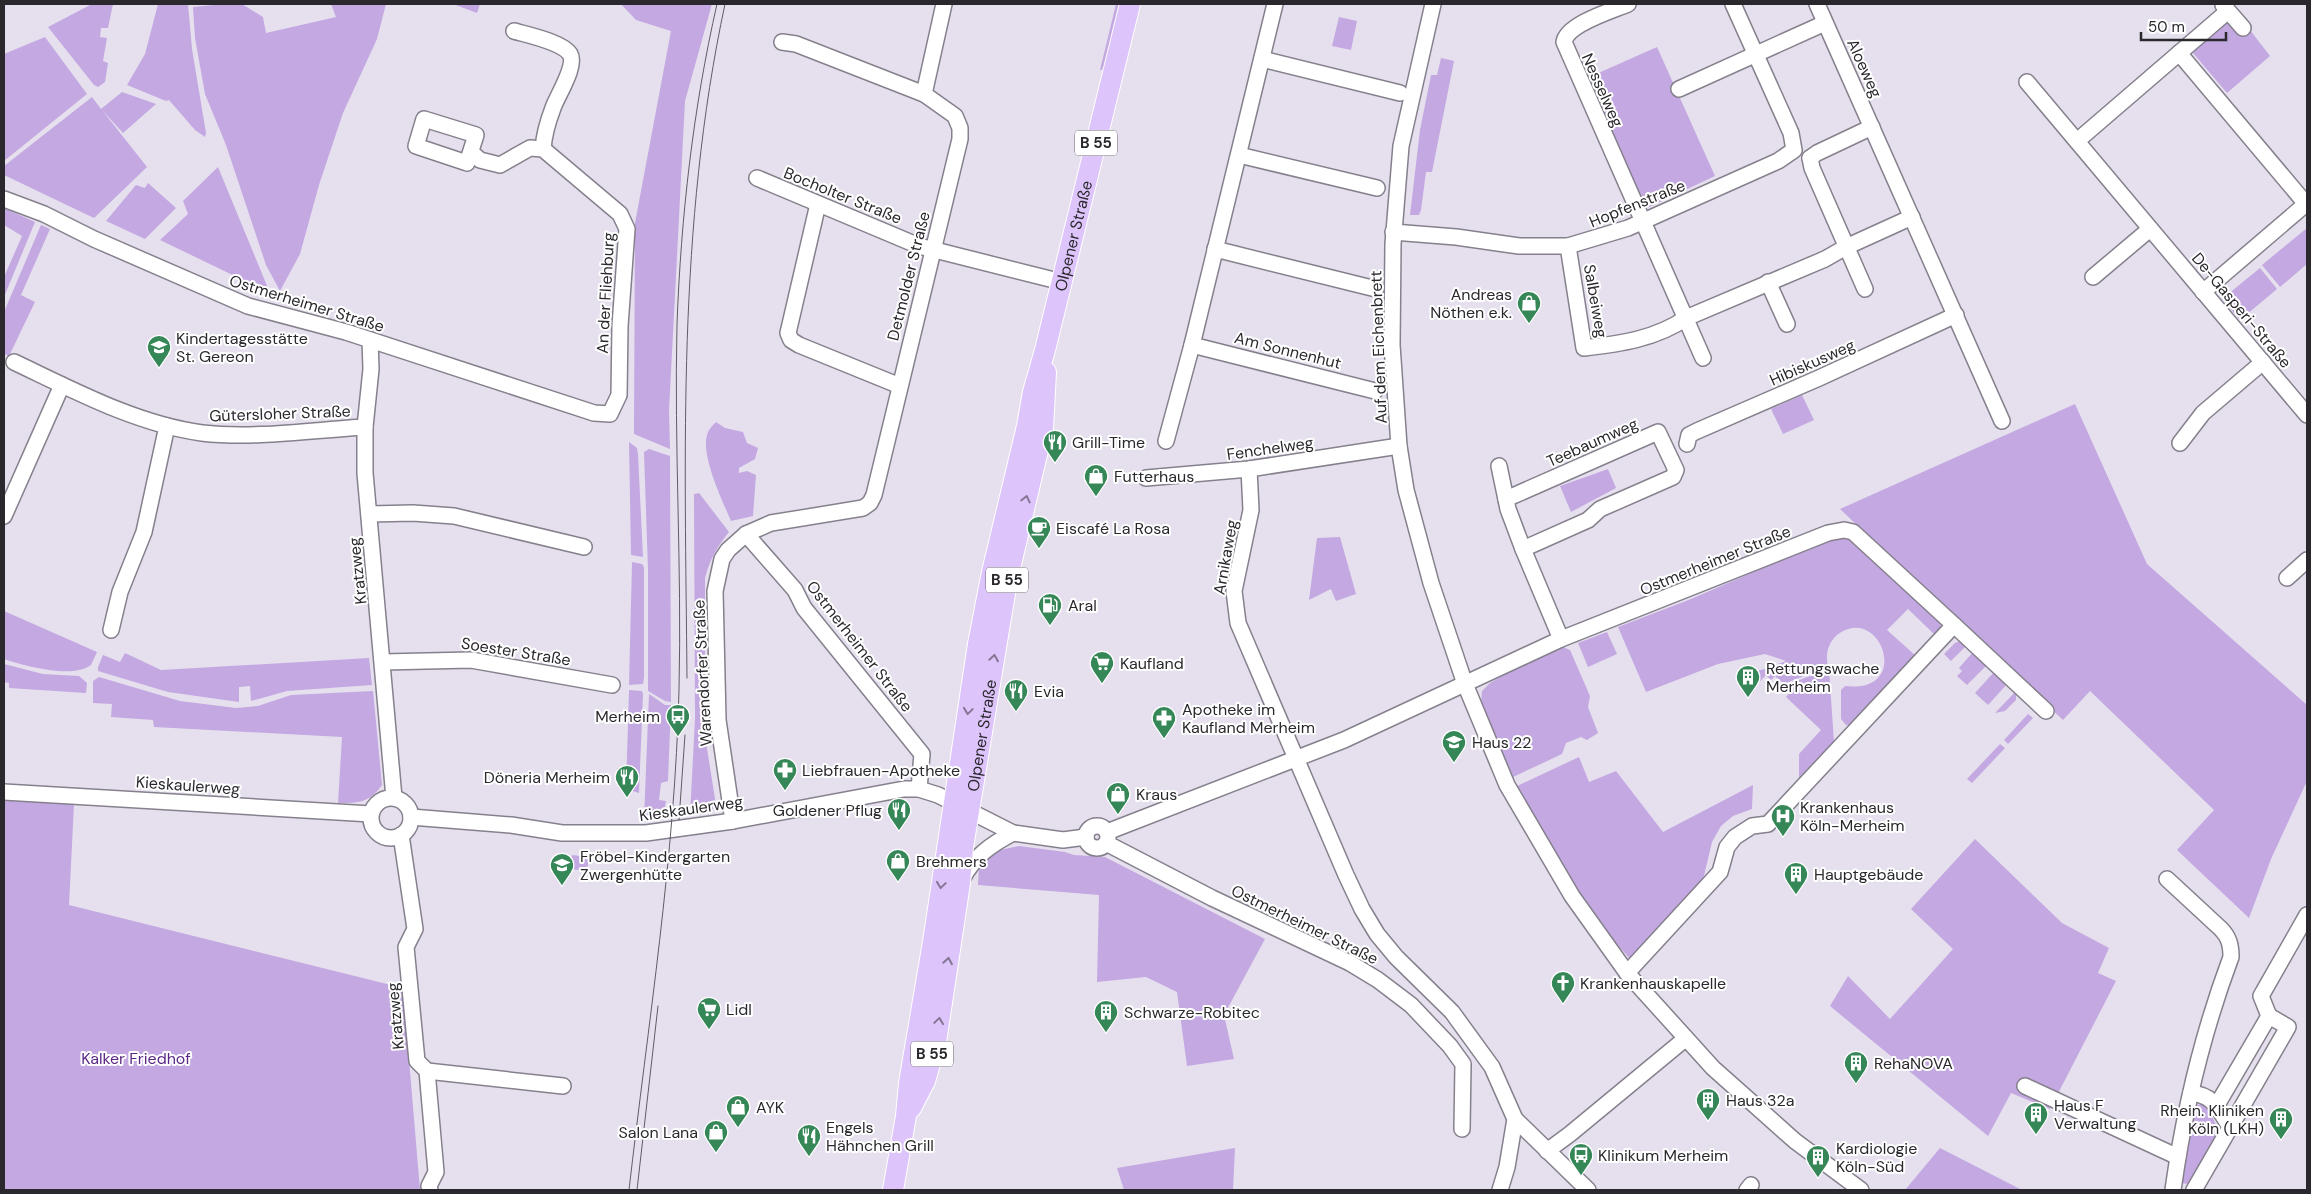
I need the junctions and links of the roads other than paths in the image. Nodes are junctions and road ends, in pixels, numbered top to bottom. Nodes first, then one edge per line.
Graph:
1 (944, 4) edge
2 (1130, 4) edge
3 (1275, 4) edge
4 (1433, 4) edge
5 (1628, 4) edge
6 (1733, 4) edge
7 (1816, 4) edge
8 (2225, 8) edge
9 (1825, 23) junction
10 (2243, 28) dead end
11 (514, 31) dead end
12 (782, 42) dead end
13 (1756, 54) junction
14 (2179, 54) junction
15 (1262, 59) junction
16 (2027, 82) dead end
17 (1678, 89) dead end
18 (1400, 93) dead end
19 (924, 94) junction
20 (1872, 127) junction
21 (2076, 141) junction
22 (543, 149) junction
23 (1794, 150) junction
24 (471, 152) dead end
25 (1239, 155) junction
26 (1810, 158) junction
27 (757, 178) dead end
28 (1377, 188) dead end
29 (4, 199) edge
30 (818, 204) junction
31 (2307, 204) edge
32 (1912, 217) junction
33 (1644, 221) junction
34 (2150, 229) junction
35 (1393, 232) junction
36 (1568, 246) junction
37 (1846, 247) junction
38 (934, 248) junction
39 (1215, 249) junction
40 (2094, 277) dead end
41 (1062, 282) junction
42 (1768, 282) junction
43 (1376, 289) dead end
44 (1866, 289) dead end
45 (2203, 292) junction
46 (1956, 315) junction
47 (1686, 318) junction
48 (1787, 324) dead end
49 (370, 340) junction
50 (1192, 344) junction
51 (1703, 358) dead end
52 (14, 362) dead end
53 (2263, 362) junction
54 (62, 385) junction
55 (900, 386) junction
56 (1375, 391) dead end
57 (610, 414) joint
58 (2307, 415) edge
59 (2002, 421) dead end
60 (167, 426) junction
61 (365, 427) junction
62 (1166, 441) dead end
63 (2180, 443) dead end
64 (1687, 444) dead end
65 (1399, 446) junction
66 (1499, 466) dead end
67 (1248, 470) junction
68 (1146, 478) dead end
69 (1506, 499) junction
70 (368, 514) junction
71 (4, 516) edge
72 (746, 534) junction
73 (584, 547) dead end
74 (1523, 549) junction
75 (2307, 560) edge
76 (2287, 578) dead end
77 (1954, 625) junction
78 (111, 630) dead end
79 (1561, 640) junction
80 (383, 662) junction
81 (1465, 684) junction
82 (612, 685) dead end
83 (2046, 712) dead end
84 (1296, 758) junction
85 (918, 789) junction
86 (4, 792) edge
87 (394, 798) junction
88 (962, 806) junction
89 (371, 814) junction
90 (411, 817) junction
91 (733, 821) junction
92 (1013, 833) junction
93 (401, 836) junction
94 (1106, 838) junction
95 (2166, 879) dead end
96 (960, 883) junction
97 (2307, 915) edge
98 (1627, 973) junction
99 (2269, 1016) junction
100 (1685, 1039) junction
101 (427, 1070) junction
102 (563, 1086) dead end
103 (2025, 1086) dead end
104 (2191, 1093) junction
105 (2217, 1105) junction
106 (906, 1116) junction
107 (1515, 1118) junction
108 (2230, 1127) junction
109 (1462, 1129) dead end
110 (1547, 1150) junction
111 (2178, 1157) junction
112 (430, 1190) edge
113 (893, 1190) edge
114 (1500, 1190) edge
115 (1588, 1190) edge
116 (1862, 1190) edge
117 (2173, 1190) edge
118 (2194, 1190) edge

1 - 19 street
2 - 41 main road, Olpener Straße / B 55
3 - 15 street
4 - 35 street, Auf dem Eichenbrett
5 - 33 street, Nesselweg
6 - 13 street
7 - 9 street, Aloeweg
8 - 10 street
8 - 14 street
9 - 13 street
9 - 20 street, Aloeweg
11 - 22 street
12 - 19 street, Detmolder Straße
13 - 17 street
13 - 23 street
14 - 21 street
14 - 31 street
15 - 18 street
15 - 25 street
16 - 21 street, De-Gasperi-Straße
19 - 38 street, Detmolder Straße
20 - 26 street
20 - 32 street, Aloeweg
21 - 34 street, De-Gasperi-Straße
22 - 24 street
22 - 57 street, An der Fliehburg
23 - 26 street
23 - 33 street, Hopfenstraße
25 - 28 street
25 - 39 street
26 - 37 street
27 - 30 street, Bocholter Straße
29 - 49 street, Ostmerheimer Straße
30 - 38 street, Bocholter Straße
30 - 55 street
31 - 45 street
32 - 37 street
32 - 46 street, Aloeweg
33 - 36 street, Hopfenstraße
33 - 47 street
34 - 40 street
34 - 45 street, De-Gasperi-Straße
35 - 36 street, Hopfenstraße
35 - 65 street, Auf dem Eichenbrett
36 - 47 street, Salbeiweg
37 - 42 street, Salbeiweg
37 - 44 street
38 - 41 street, Bocholter Straße
38 - 55 street, Detmolder Straße
39 - 43 street
39 - 50 street
41 - 88 main road, Olpener Straße / B 55
42 - 47 street, Salbeiweg
42 - 48 street
45 - 53 street, De-Gasperi-Straße
46 - 59 street
46 - 64 street, Hibiskusweg
47 - 51 street
49 - 57 street, Ostmerheimer Straße
49 - 61 street, Kratzweg
50 - 56 street, Am Sonnenhut
50 - 62 street
52 - 54 street, Gütersloher Straße
53 - 58 street, De-Gasperi-Straße
53 - 63 street
54 - 60 street, Gütersloher Straße
54 - 71 street
55 - 72 street, Detmolder Straße
60 - 61 street, Gütersloher Straße
60 - 78 street
61 - 70 street, Kratzweg
65 - 67 street, Fenchelweg
65 - 81 street, Auf dem Eichenbrett
66 - 69 street
67 - 68 street, Fenchelweg
67 - 84 street, Arnikaweg
69 - 74 street
69 - 74 street, Teebaumweg
70 - 73 street
70 - 80 street, Kratzweg
72 - 85 street, Ostmerheimer Straße
72 - 91 street, Warendorfer Straße
74 - 79 street
75 - 76 street
77 - 79 street, Ostmerheimer Straße
77 - 83 street, Ostmerheimer Straße
77 - 98 street
79 - 81 street, Ostmerheimer Straße
80 - 82 street, Soester Straße
80 - 87 street, Kratzweg
81 - 84 street, Ostmerheimer Straße
81 - 98 street
84 - 94 street, Ostmerheimer Straße
84 - 107 street, Ostmerheimer Straße
85 - 88 street, Kieskaulerweg
85 - 91 street, Kieskaulerweg
86 - 89 street, Kieskaulerweg
87 - 89 street
87 - 90 street
88 - 92 street
88 - 96 main road, Olpener Straße / B 55
88 -> 106 main road, Olpener Straße / B 55
89 - 93 street
90 - 91 street, Kieskaulerweg
90 - 93 street
92 - 94 street
92 - 96 street
93 - 101 street, Kratzweg
94 - 109 street, Ostmerheimer Straße
95 - 104 street
106 -> 96 main road, Olpener Straße / B 55
97 - 99 street
98 - 100 street
99 - 105 street
99 - 108 street
100 - 110 street
100 - 116 street
101 - 102 street
101 - 112 street, Kratzweg
103 - 111 street
104 - 105 street
104 - 111 street
105 - 108 street
106 - 113 main road, Olpener Straße / B 55
107 - 110 street, Ostmerheimer Straße
107 - 114 street
108 - 118 street
110 - 115 street, Ostmerheimer Straße
111 - 117 street

